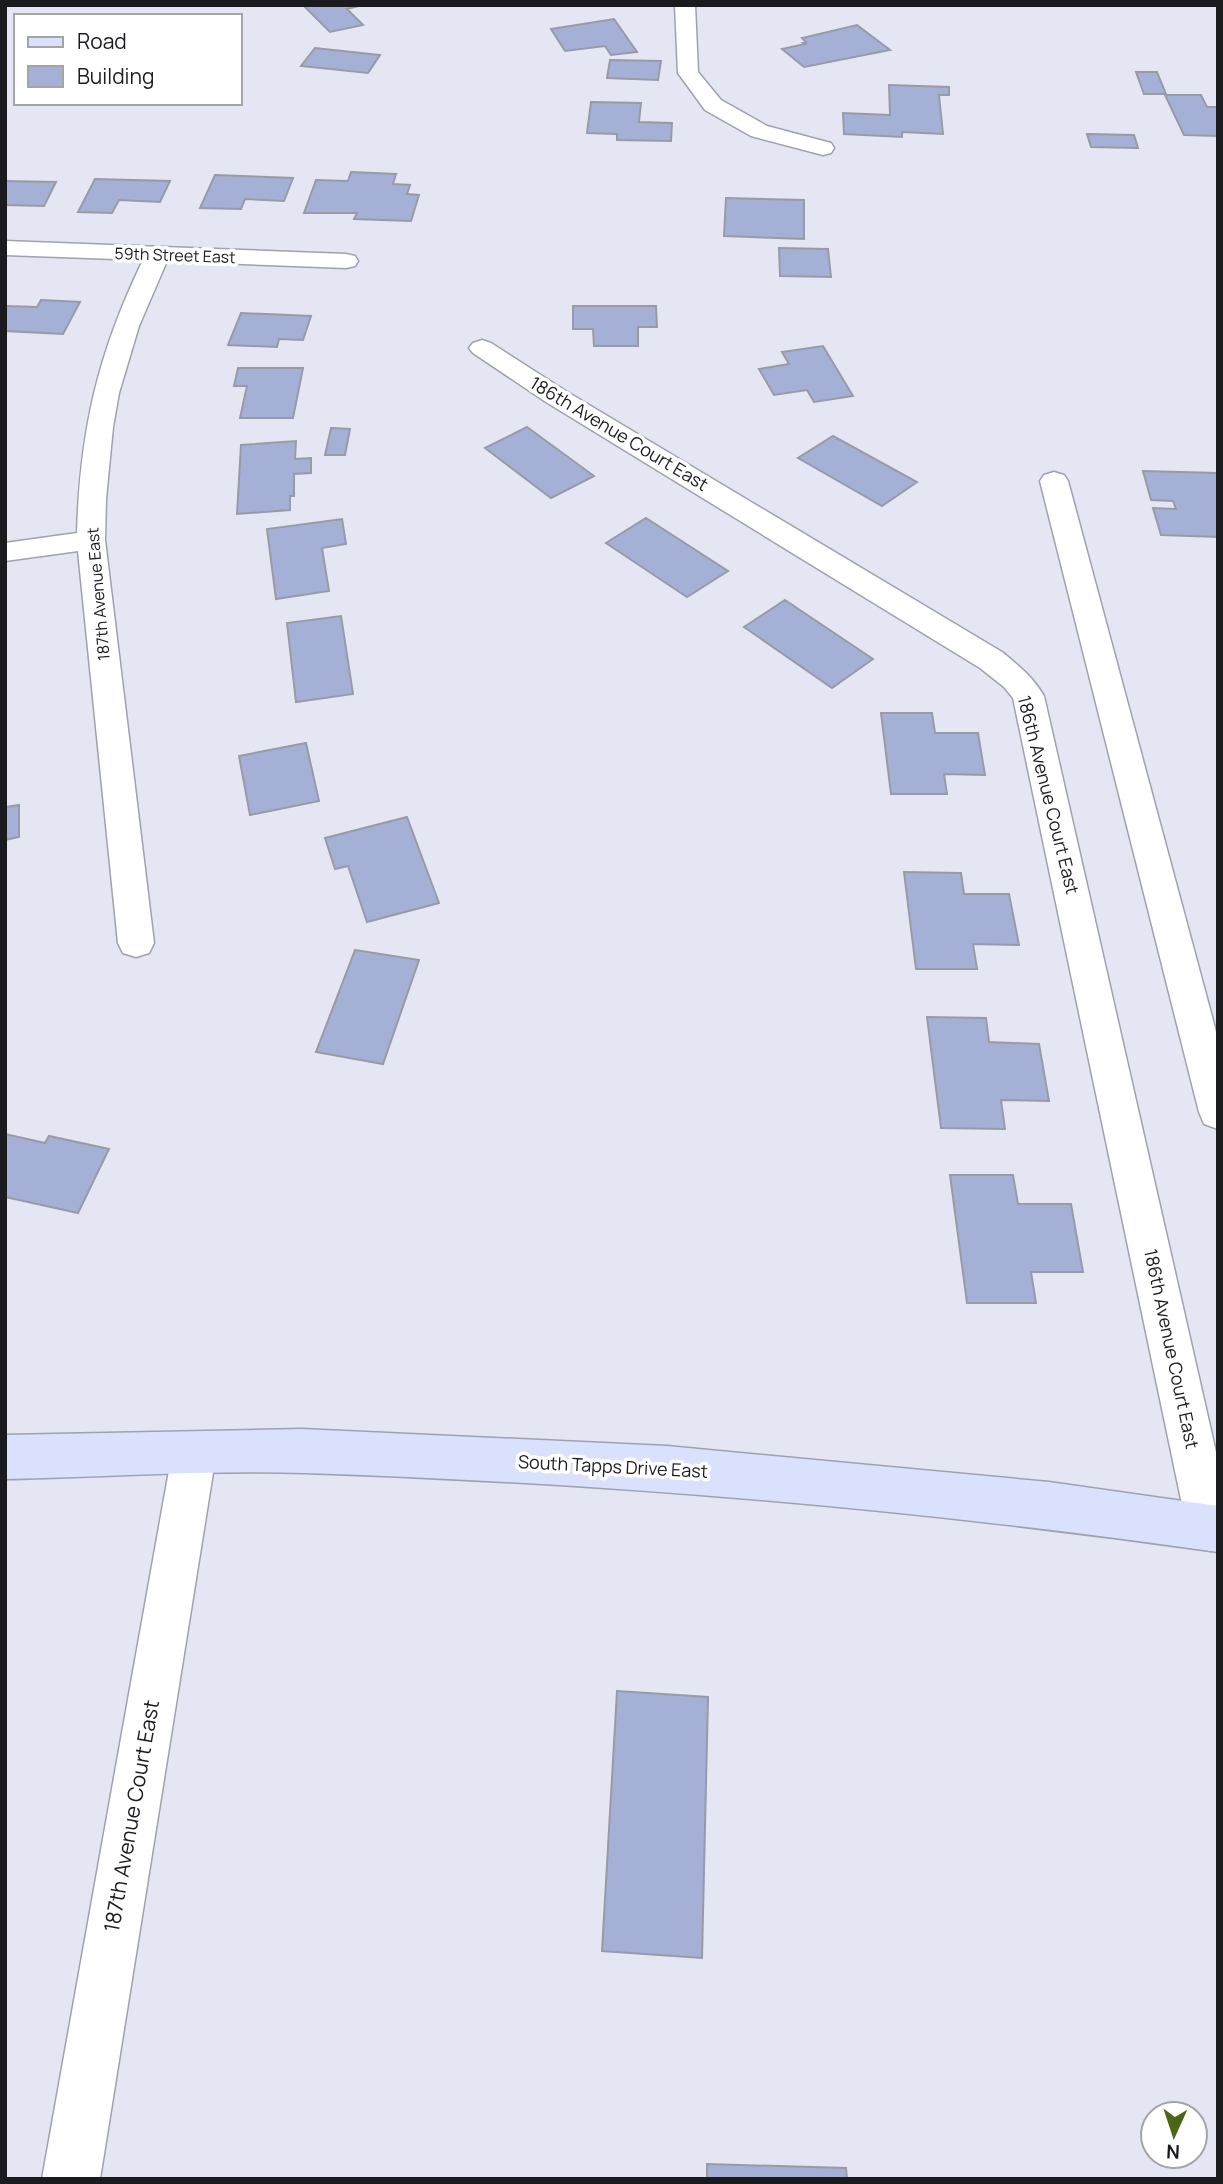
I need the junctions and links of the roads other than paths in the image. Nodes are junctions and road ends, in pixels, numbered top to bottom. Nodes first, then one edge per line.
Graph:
1 (685, 5) edge
2 (823, 149) dead end
3 (5, 248) edge
4 (158, 254) junction
5 (346, 261) dead end
6 (482, 348) dead end
7 (1054, 481) dead end
8 (91, 540) junction
9 (5, 552) edge
10 (136, 943) dead end
11 (1218, 1112) edge
12 (194, 1454) junction
13 (5, 1457) edge
14 (1214, 1528) edge
15 (71, 2179) edge

1 - 2 street
3 - 4 street, 59th Street East
4 - 5 street, 59th Street East
4 - 8 street, 187th Avenue East
6 - 14 street, 186th Avenue Court East
7 - 11 street
8 - 9 street
8 - 10 street, 187th Avenue East
12 - 13 street, South Tapps Drive East
12 - 14 street, South Tapps Drive East
12 - 15 street, 187th Avenue Court East

